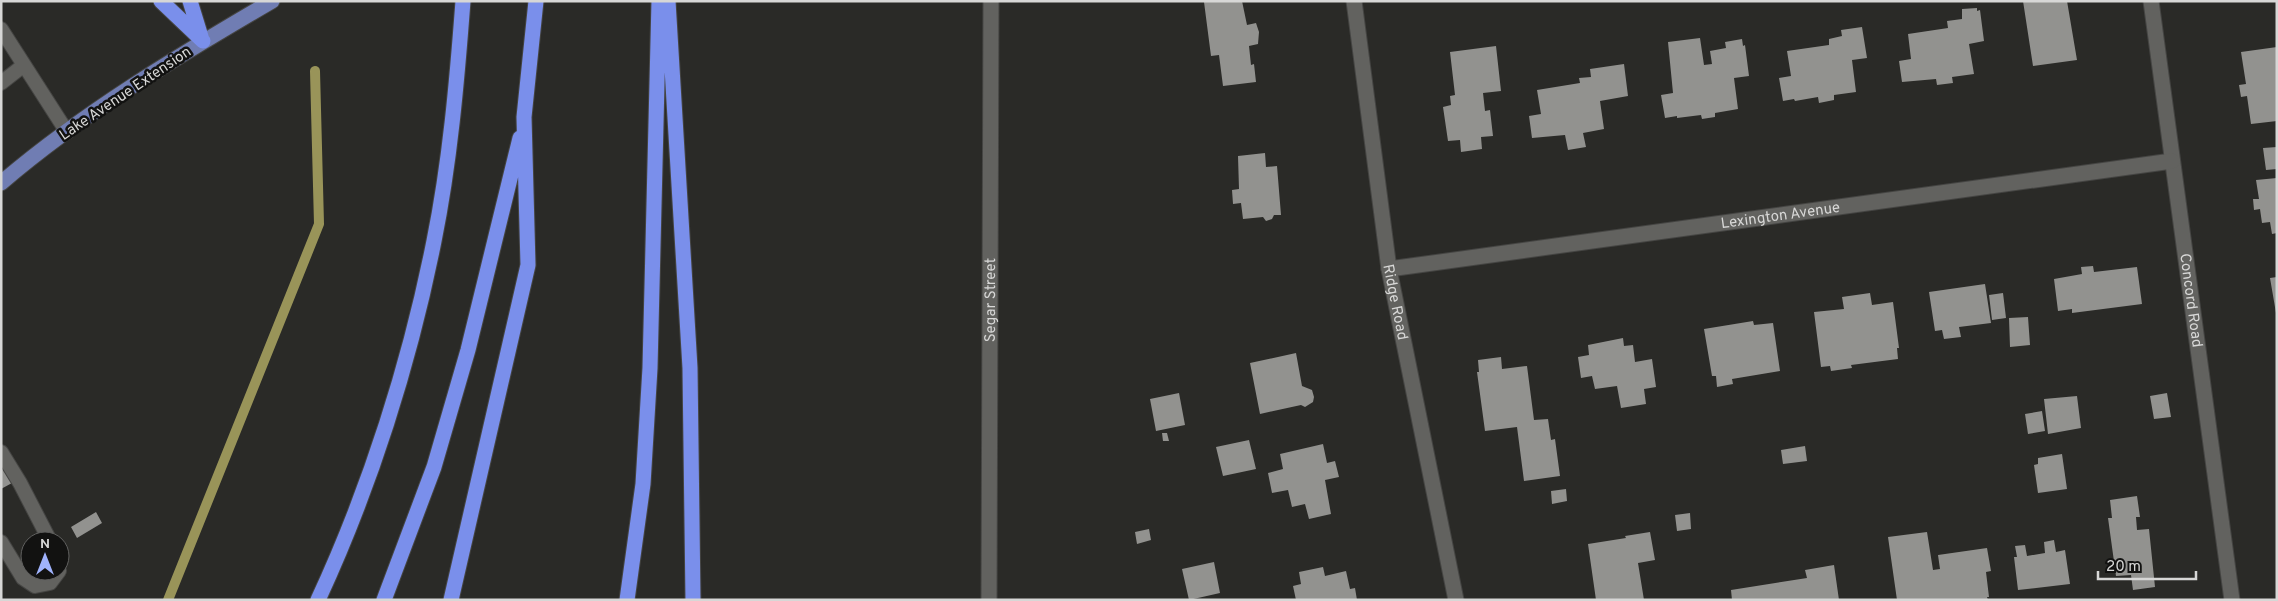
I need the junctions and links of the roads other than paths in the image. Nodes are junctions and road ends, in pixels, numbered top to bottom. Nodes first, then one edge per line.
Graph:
1 (161, 1) edge
2 (190, 1) edge
3 (272, 1) edge
4 (463, 1) edge
5 (536, 1) edge
6 (658, 1) edge
7 (668, 1) edge
8 (991, 1) edge
9 (1354, 1) edge
10 (2151, 1) edge
11 (1, 29) edge
12 (203, 41) junction
13 (24, 65) junction
14 (1, 83) edge
15 (524, 117) junction
16 (67, 132) junction
17 (2172, 161) junction
18 (1, 183) edge
19 (1389, 270) junction
20 (1, 452) edge
21 (44, 531) edge
22 (1, 542) edge
23 (20, 575) edge
24 (27, 581) edge
25 (51, 581) edge
26 (318, 600) edge
27 (384, 600) edge
28 (452, 600) edge
29 (626, 600) edge
30 (693, 600) edge
31 (989, 600) edge
32 (1456, 600) edge
33 (2232, 600) edge

1 - 12 highway
2 - 12 highway
3 - 12 main road, Lake Avenue Extension
4 - 26 highway
5 - 15 highway
6 - 29 highway
7 - 30 highway
8 - 31 street, Segar Street
9 - 19 street, Ridge Road
10 - 17 street, Concord Road
11 - 13 lane
12 - 16 main road, Lake Avenue Extension
13 - 14 lane
13 - 16 lane
15 - 27 highway
15 - 28 highway
16 - 18 main road, Lake Avenue Extension
17 - 19 street, Lexington Avenue
17 - 33 street, Concord Road
19 - 32 street, Ridge Road
20 - 21 lane
22 - 23 lane
24 - 25 lane

